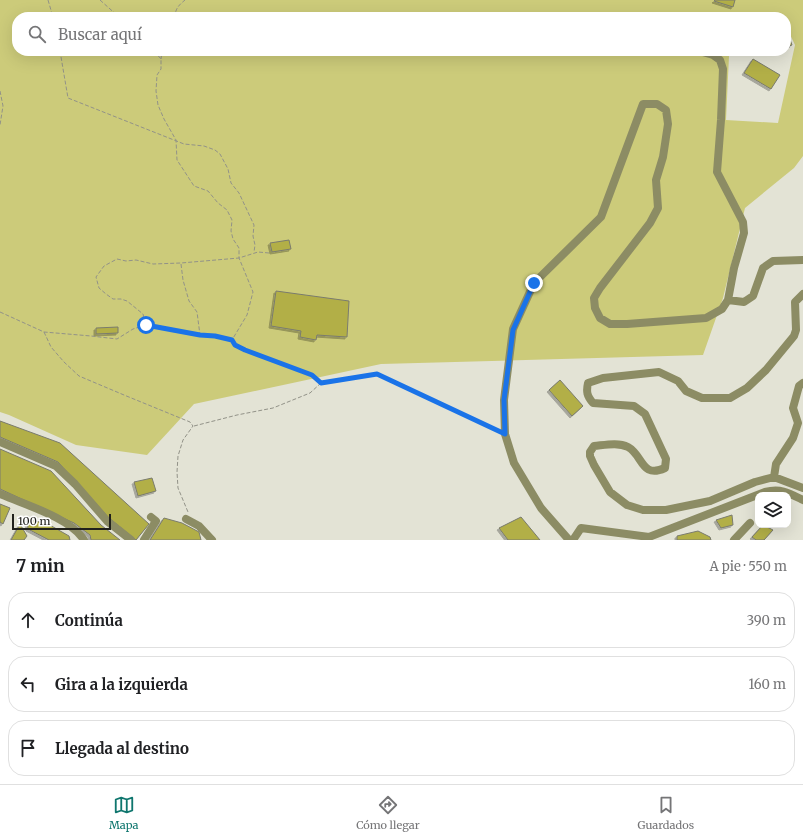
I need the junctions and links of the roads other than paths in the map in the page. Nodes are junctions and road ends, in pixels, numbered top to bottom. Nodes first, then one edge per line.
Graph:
1 (714, 56) edge
2 (803, 260) edge
3 (803, 294) edge
4 (728, 300) junction
5 (803, 383) edge
6 (0, 442) edge
7 (774, 477) junction
8 (803, 488) edge
9 (0, 494) edge
10 (803, 500) edge
11 (151, 517) dead end
12 (189, 520) road end
13 (750, 523) dead end
14 (84, 540) edge
15 (131, 540) edge
16 (144, 540) edge
17 (212, 540) edge
18 (569, 540) edge
19 (573, 540) edge
20 (734, 540) edge

1 - 4 street
2 - 4 street
3 - 7 street
4 - 18 street
5 - 7 street
6 - 15 street
7 - 8 street
9 - 14 street
10 - 19 street
11 - 16 street
12 - 17 street
13 - 20 street

